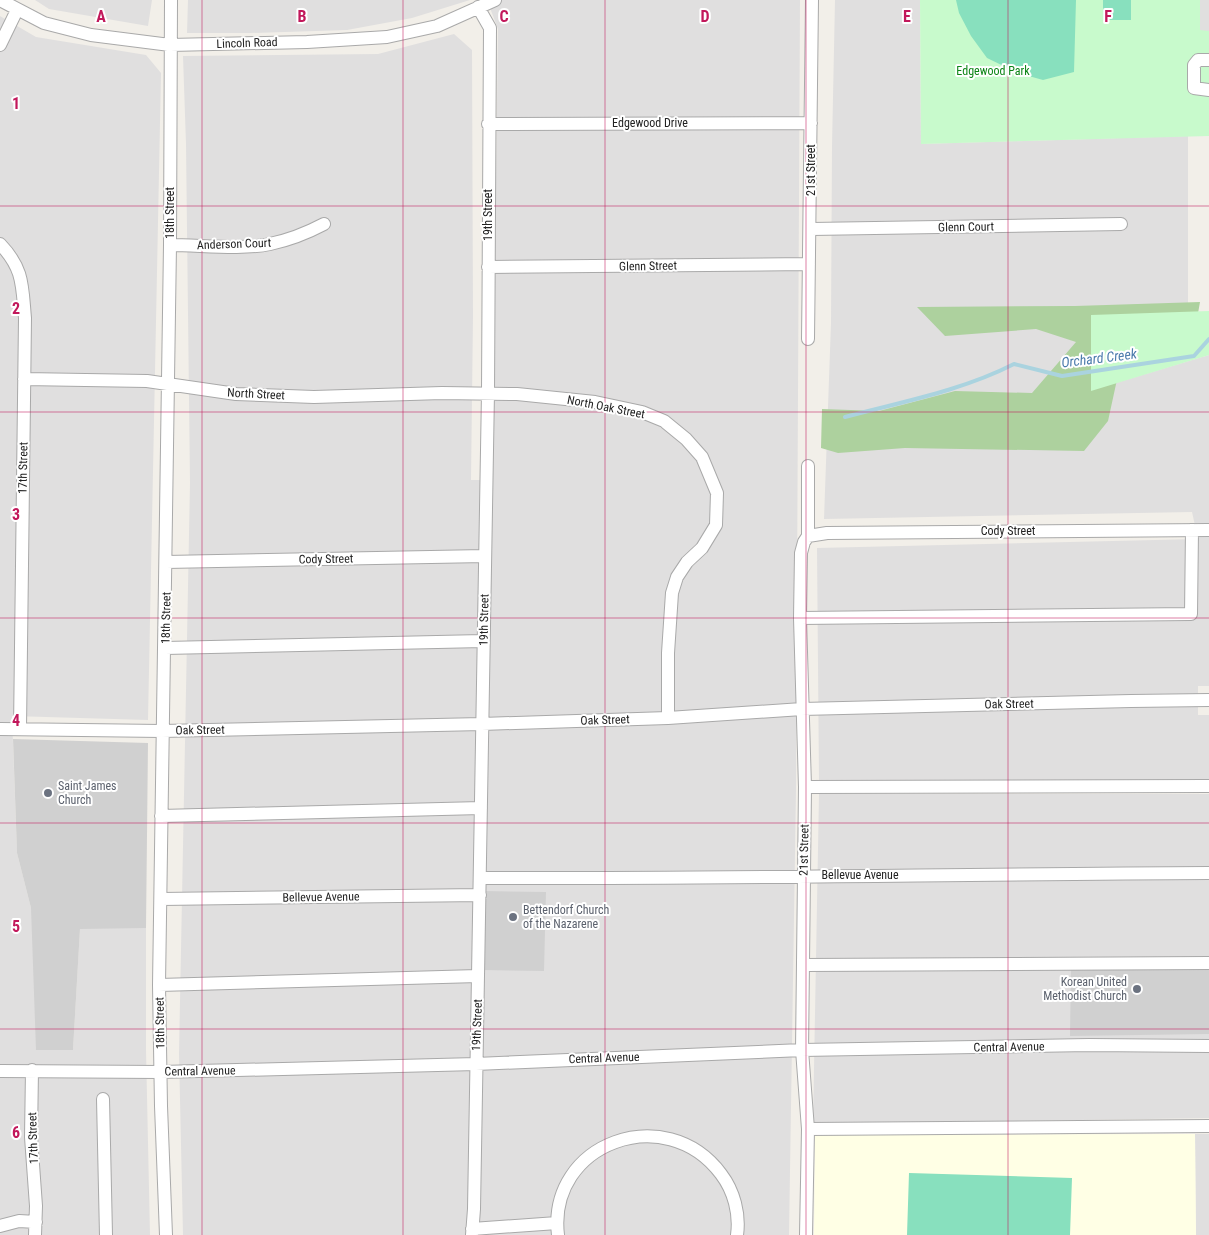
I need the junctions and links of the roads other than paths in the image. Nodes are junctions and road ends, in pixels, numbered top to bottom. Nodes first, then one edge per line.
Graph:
1 (0, 0) edge
2 (171, 0) edge
3 (495, 0) edge
4 (812, 0) edge
5 (478, 7) junction
6 (17, 10) junction
7 (0, 45) edge
8 (170, 45) junction
9 (1209, 60) edge
10 (1209, 90) edge
11 (811, 123) junction
12 (488, 124) junction
13 (324, 224) dead end
14 (1121, 224) dead end
15 (810, 229) junction
16 (0, 244) edge
17 (170, 245) junction
18 (809, 264) junction
19 (488, 267) junction
20 (808, 339) dead end
21 (24, 379) junction
22 (168, 386) junction
23 (488, 392) junction
24 (808, 466) dead end
25 (1192, 530) junction
26 (1209, 530) edge
27 (808, 536) junction
28 (485, 556) junction
29 (166, 562) junction
30 (800, 618) junction
31 (483, 641) junction
32 (165, 648) junction
33 (1209, 700) edge
34 (802, 709) junction
35 (668, 718) junction
36 (482, 724) junction
37 (0, 729) edge
38 (20, 729) junction
39 (162, 731) junction
40 (1209, 786) edge
41 (805, 787) junction
42 (481, 808) junction
43 (161, 816) junction
44 (1209, 873) edge
45 (804, 876) junction
46 (480, 878) junction
47 (480, 894) junction
48 (161, 899) junction
49 (1209, 963) edge
50 (804, 964) junction
51 (478, 976) junction
52 (159, 985) junction
53 (1209, 1046) edge
54 (802, 1050) junction
55 (476, 1064) junction
56 (32, 1070) junction
57 (0, 1071) edge
58 (161, 1072) junction
59 (103, 1099) dead end
60 (1209, 1126) edge
61 (808, 1129) junction
62 (36, 1222) junction
63 (0, 1226) edge
64 (557, 1229) edge
65 (472, 1232) edge
66 (36, 1235) edge
67 (106, 1235) edge
68 (166, 1235) edge
69 (737, 1235) edge
70 (806, 1235) edge

1 - 6 street, Lincoln Road
2 - 8 street, 18th Street
3 - 5 street, Lincoln Road
4 - 11 street, 21st Street
5 - 8 street, Lincoln Road
5 - 12 street, 19th Street
6 - 7 street
6 - 8 street, Lincoln Road
8 - 17 street, 18th Street
9 - 10 street
11 - 12 street, Edgewood Drive
11 - 15 street, 21st Street
12 - 19 street, 19th Street
13 - 17 street, Anderson Court
14 - 15 street, Glenn Court
15 - 18 street, 21st Street
16 - 21 street, 17th Street
17 - 22 street, 18th Street
18 - 19 street, Glenn Street
18 - 20 street, 21st Street
19 - 23 street, 19th Street
21 - 22 street, North Street
21 - 38 street, 17th Street
22 - 23 street, North Street
22 - 29 street, 18th Street
23 - 28 street, 19th Street
23 - 35 street, North Oak Street
24 - 27 street, 21st Street
25 - 26 street, Cody Street
25 - 27 street, Cody Street
25 - 30 street
27 - 30 street, 21st Street
28 - 29 street, Cody Street
28 - 31 street, 19th Street
29 - 32 street, 18th Street
30 - 34 street, 21st Street
31 - 32 street
31 - 36 street, 19th Street
32 - 39 street, 18th Street
33 - 34 street, Oak Street
34 - 35 street, Oak Street
34 - 41 street, 21st Street
35 - 36 street, Oak Street
36 - 39 street, Oak Street
36 - 42 street, 19th Street
37 - 38 street, Oak Street
38 - 39 street, Oak Street
39 - 43 street, 18th Street
40 - 41 street
41 - 45 street, 21st Street
42 - 43 street
42 - 46 street, 19th Street
43 - 48 street, 18th Street
44 - 45 street, Bellevue Avenue
45 - 46 street, Bellevue Avenue
45 - 50 street, 21st Street
46 - 47 street, 19th Street
47 - 48 street, Bellevue Avenue
47 - 51 street, 19th Street
48 - 52 street, 18th Street
49 - 50 street
50 - 54 street, 21st Street
51 - 52 street
51 - 55 street, 19th Street
52 - 58 street, 18th Street
53 - 54 street, Central Avenue
54 - 55 street, Central Avenue
54 - 61 street, 21st Street
55 - 58 street, Central Avenue
55 - 65 street, 19th Street
56 - 57 street, Central Avenue
56 - 58 street, Central Avenue
56 - 62 street, 17th Street
58 - 68 street, 18th Street
59 - 67 street
60 - 61 street
61 - 70 street, 21st Street
62 - 63 street
62 - 66 street, 17th Street
64 - 65 street
64 - 69 street

